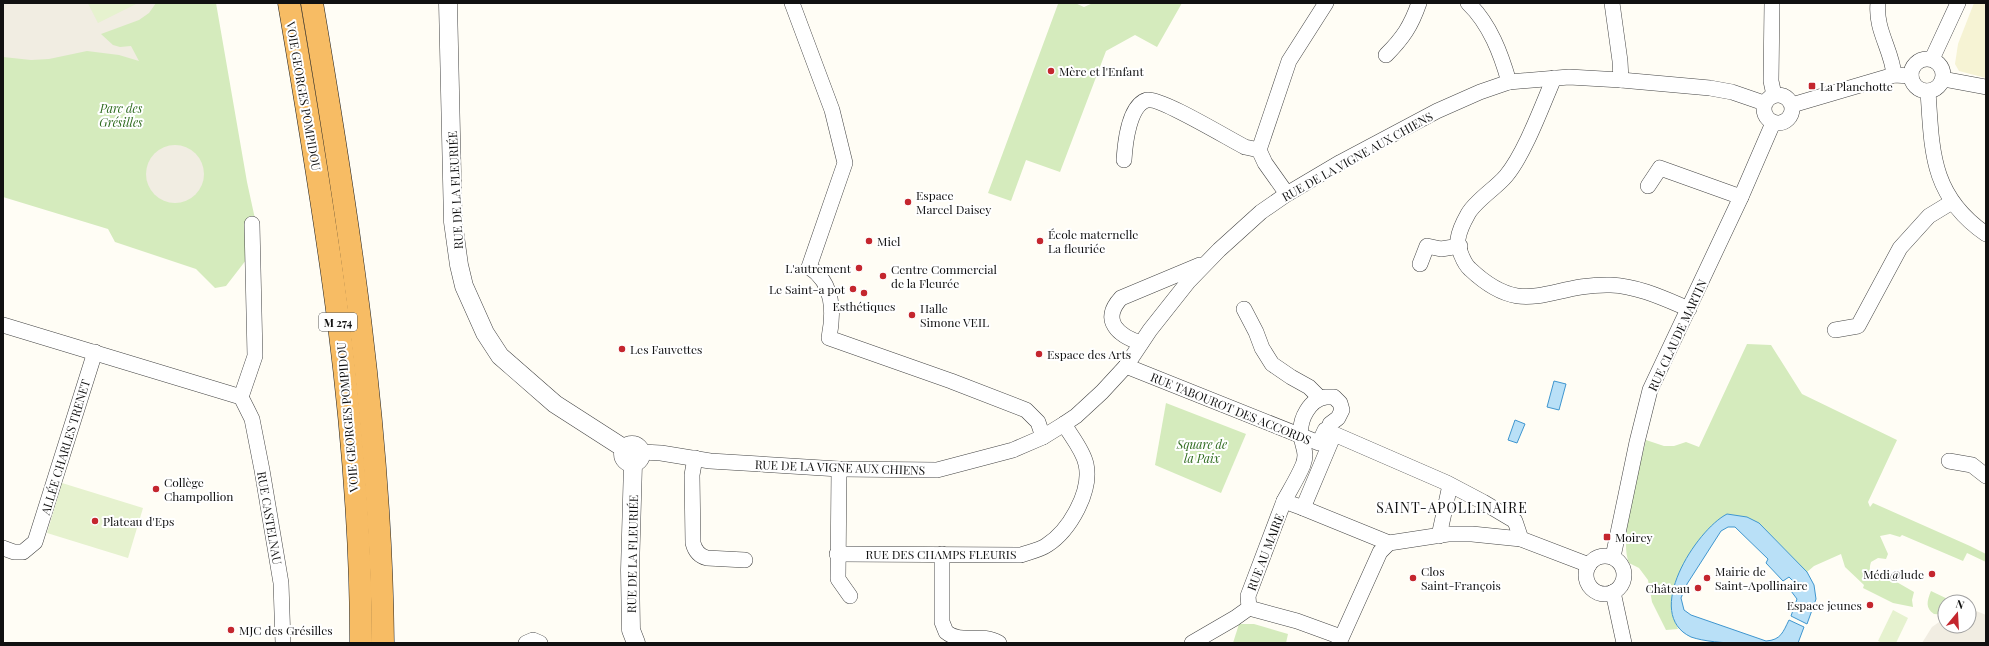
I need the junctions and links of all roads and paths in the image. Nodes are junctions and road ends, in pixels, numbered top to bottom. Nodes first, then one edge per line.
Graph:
1 (289, 3) edge
2 (312, 3) edge
3 (448, 3) edge
4 (792, 3) edge
5 (1326, 3) edge
6 (1419, 3) edge
7 (1468, 3) edge
8 (1612, 3) edge
9 (1772, 3) edge
10 (1878, 3) edge
11 (1958, 3) edge
12 (1386, 55) dead end
13 (1932, 59) junction
14 (1894, 75) junction
15 (1911, 76) junction
16 (1554, 78) junction
17 (1943, 79) junction
18 (1621, 80) junction
19 (1509, 82) junction
20 (1986, 87) edge
21 (1928, 91) junction
22 (1769, 99) junction
23 (1792, 105) junction
24 (1773, 123) junction
25 (1259, 150) junction
26 (1124, 160) dead end
27 (1648, 186) dead end
28 (1287, 194) junction
29 (1741, 197) junction
30 (1952, 202) junction
31 (252, 224) dead end
32 (1986, 234) edge
33 (1460, 246) junction
34 (1205, 263) junction
35 (1420, 264) dead end
36 (1244, 309) dead end
37 (1688, 309) junction
38 (3, 325) edge
39 (1835, 330) dead end
40 (1141, 343) junction
41 (95, 352) junction
42 (1126, 366) junction
43 (241, 397) junction
44 (1320, 398) junction
45 (1064, 424) junction
46 (1328, 432) junction
47 (1301, 436) junction
48 (1043, 437) junction
49 (633, 455) junction
50 (695, 458) junction
51 (1949, 461) dead end
52 (840, 469) junction
53 (1986, 476) edge
54 (1450, 485) junction
55 (1284, 501) junction
56 (1303, 508) junction
57 (1439, 536) junction
58 (1522, 539) junction
59 (1389, 543) junction
60 (3, 548) edge
61 (837, 554) junction
62 (942, 554) junction
63 (1613, 557) junction
64 (745, 560) dead end
65 (1589, 565) junction
66 (1613, 592) junction
67 (850, 596) dead end
68 (1249, 608) junction
69 (1340, 640) edge
70 (283, 643) edge
71 (361, 643) edge
72 (383, 643) edge
73 (526, 643) edge
74 (540, 643) edge
75 (636, 643) edge
76 (999, 643) edge
77 (1192, 643) edge
78 (1624, 643) edge

1 - 71 highway, VOIE GEORGES POMPIDOU / M 274
2 - 72 highway, VOIE GEORGES POMPIDOU / M 274
3 - 49 street, RUE DE LA FLEURIÉE
4 - 48 street
5 - 25 street
6 - 12 street
7 - 19 street
8 - 18 street
9 - 22 street
10 - 14 street
11 - 13 street
13 - 15 street
13 - 17 street
14 - 15 street
14 - 23 street
15 - 21 street
16 - 18 street, RUE DE LA VIGNE AUX CHIENS
16 - 19 street, RUE DE LA VIGNE AUX CHIENS
16 - 33 street
17 - 20 street
17 - 21 street
18 - 22 street, RUE DE LA VIGNE AUX CHIENS
19 - 28 street, RUE DE LA VIGNE AUX CHIENS
21 - 30 street
22 - 23 street
22 - 24 street
23 - 24 street
24 - 29 street, RUE CLAUDE MARTIN
25 - 26 street
25 - 28 street
27 - 29 street
28 - 34 street, RUE DE LA VIGNE AUX CHIENS
29 - 37 street, RUE CLAUDE MARTIN
30 - 32 street
30 - 39 street
31 - 43 street
33 - 35 street
33 - 37 street
34 - 40 street, RUE DE LA VIGNE AUX CHIENS
34 - 40 street
36 - 44 street
37 - 63 street, RUE CLAUDE MARTIN
38 - 41 street
40 - 42 street, RUE DE LA VIGNE AUX CHIENS
41 - 43 street
41 - 60 street, ALLÉE CHARLES TRENET
42 - 45 street, RUE DE LA VIGNE AUX CHIENS
42 - 47 street, RUE TABOUROT DES ACCORDS
43 - 70 street, RUE CASTELNAU
44 - 46 street
44 - 47 street
45 - 48 street, RUE DE LA VIGNE AUX CHIENS
45 - 62 street, RUE DES CHAMPS FLEURIS
46 - 47 street, RUE TABOUROT DES ACCORDS
46 - 54 street
46 - 56 street
47 - 55 street, RUE AU MAIRE
48 - 52 street, RUE DE LA VIGNE AUX CHIENS
49 - 50 street, RUE DE LA VIGNE AUX CHIENS
49 - 75 street, RUE DE LA FLEURIÉE
50 - 52 street, RUE DE LA VIGNE AUX CHIENS
50 - 64 street
51 - 53 street
52 - 61 street
54 - 57 street
54 - 58 street
55 - 56 street
55 - 68 street, RUE AU MAIRE
56 - 59 street
57 - 58 street
57 - 59 street
58 - 65 street
59 - 69 street
61 - 62 street, RUE DES CHAMPS FLEURIS
61 - 67 street
62 - 76 street
63 - 65 street
63 - 66 street
65 - 66 street
66 - 78 street
68 - 69 street
68 - 77 street, RUE AU MAIRE
73 - 74 street

